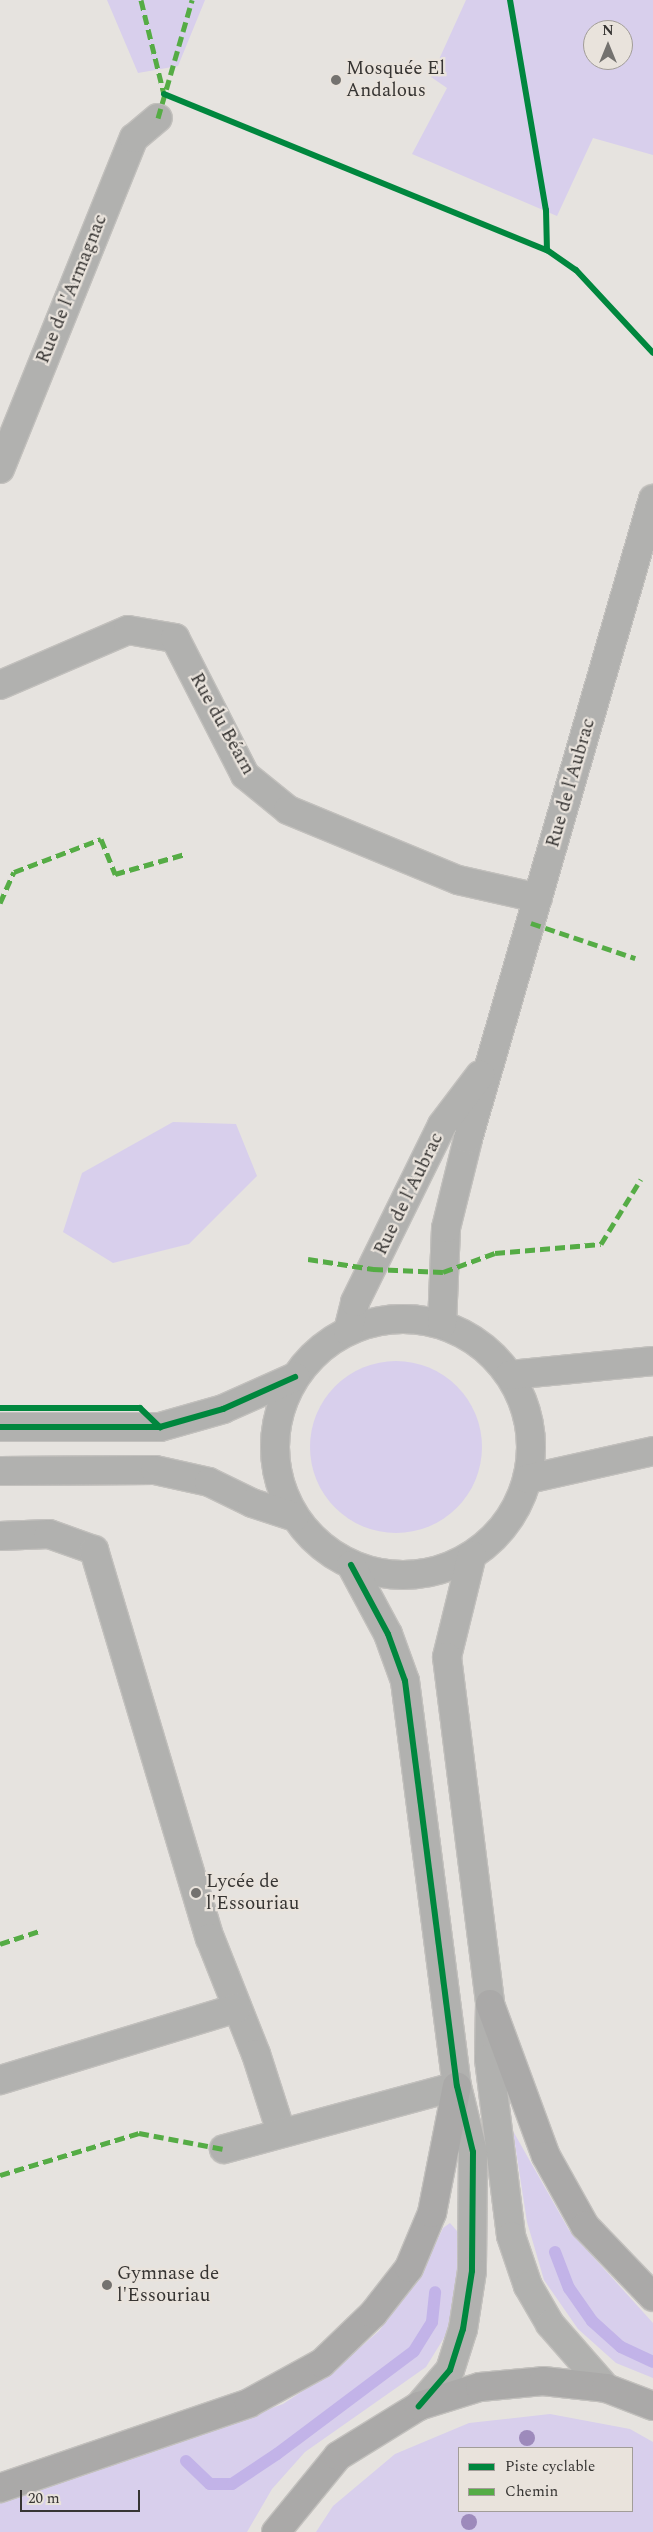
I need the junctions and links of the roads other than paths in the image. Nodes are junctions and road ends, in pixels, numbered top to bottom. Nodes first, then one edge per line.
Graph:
1 (158, 118) dead end
2 (0, 469) edge
3 (653, 499) edge
4 (0, 685) edge
5 (538, 898) junction
6 (487, 1066) junction
7 (442, 1324) junction
8 (348, 1331) junction
9 (653, 1360) edge
10 (510, 1375) junction
11 (295, 1376) junction
12 (0, 1427) edge
13 (653, 1451) edge
14 (0, 1471) edge
15 (528, 1479) junction
16 (295, 1517) junction
17 (0, 1536) edge
18 (472, 1555) junction
19 (351, 1565) junction
20 (490, 2004) junction
21 (238, 2008) junction
22 (0, 2080) edge
23 (457, 2086) junction
24 (281, 2132) junction
25 (224, 2149) dead end
26 (653, 2297) edge
27 (606, 2388) junction
28 (419, 2406) junction
29 (653, 2406) edge
30 (0, 2488) edge
31 (276, 2532) edge

1 - 2 street, Rue de l'Armagnac
3 - 5 street, Rue de l'Aubrac
4 - 5 street, Rue du Béarn
5 - 6 street, Rue de l'Aubrac
6 - 7 street, Rue de l'Aubrac
6 - 8 street, Rue de l'Aubrac
7 - 8 street
7 - 10 street
8 - 11 street
9 - 10 street
10 - 15 street
11 - 12 street
11 - 16 street
13 - 15 street
14 - 16 street
15 - 18 street
16 - 19 street
17 - 21 street
18 - 19 street
18 - 20 street
19 - 23 street
20 - 26 main road
20 - 27 street
21 - 22 street
21 - 24 street
23 - 24 street
23 - 28 street
23 - 30 main road
24 - 25 street
27 - 28 main road
27 - 29 main road
28 - 31 main road

